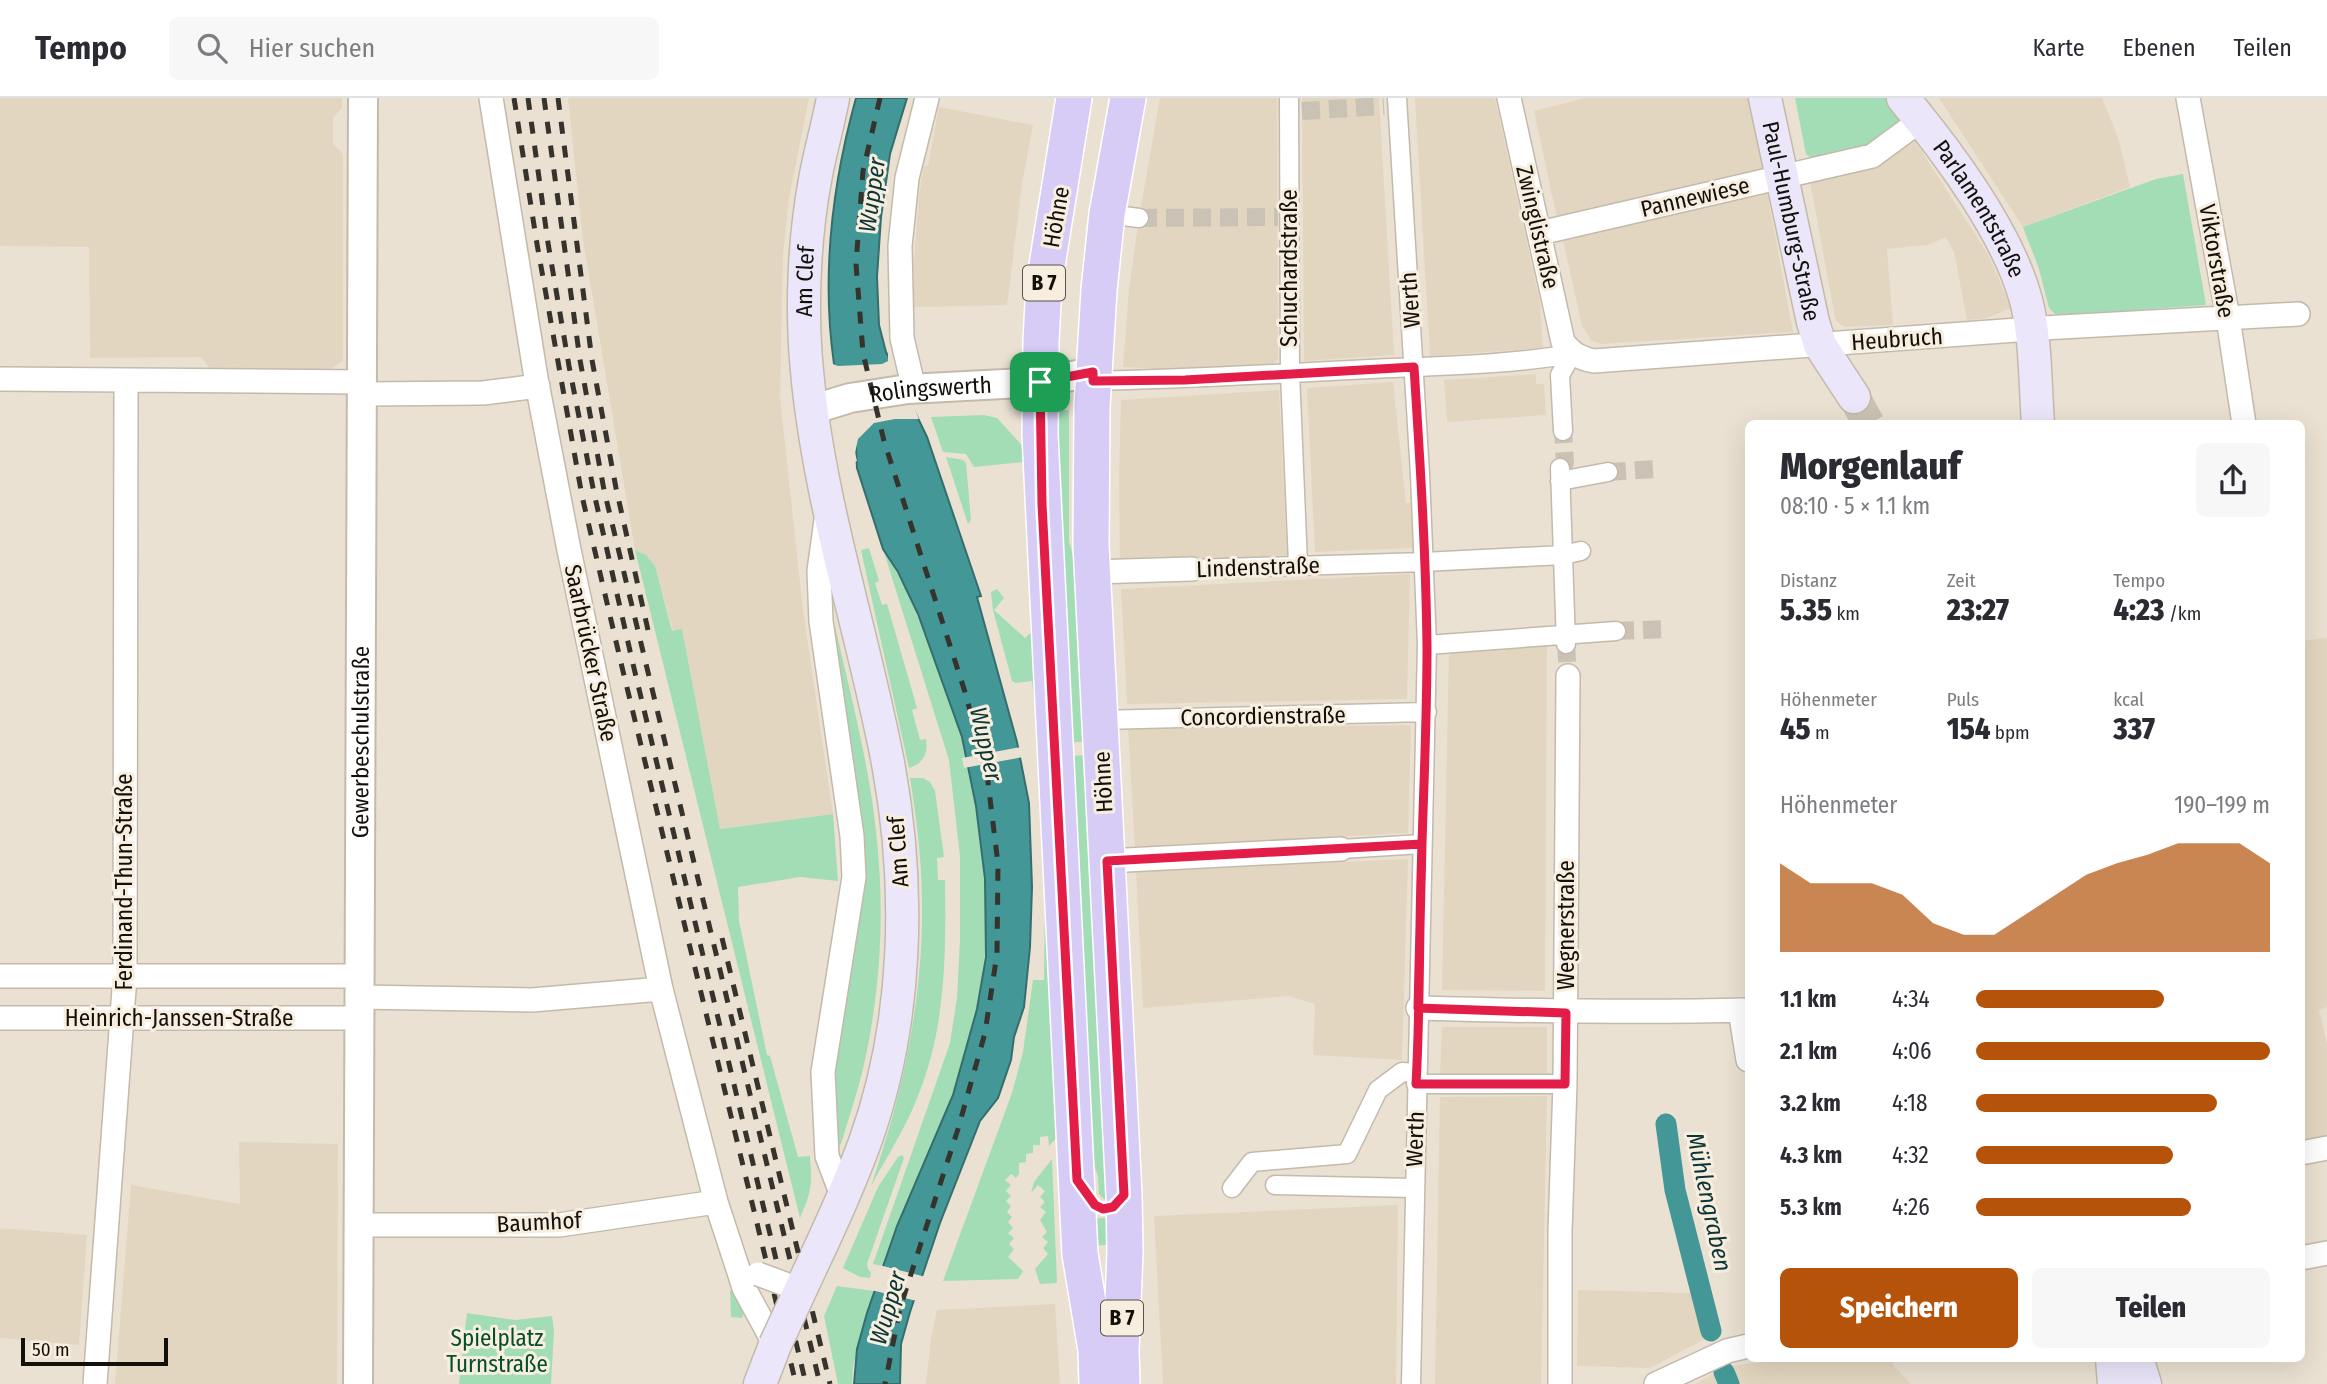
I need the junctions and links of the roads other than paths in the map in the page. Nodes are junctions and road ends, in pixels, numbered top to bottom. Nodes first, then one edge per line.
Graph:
1 (363, 98) edge
2 (491, 98) edge
3 (833, 98) edge
4 (927, 98) edge
5 (1074, 98) edge
6 (1128, 98) edge
7 (1765, 98) edge
8 (2188, 98) edge
9 (1515, 99) edge
10 (1393, 103) edge
11 (1293, 107) edge
12 (1912, 109) edge
13 (1782, 176) junction
14 (1540, 233) junction
15 (2298, 314) dead end
16 (2228, 318) junction
17 (2031, 330) junction
18 (1820, 345) junction
19 (1572, 354) junction
20 (1414, 367) junction
21 (1290, 373) junction
22 (1093, 377) junction
23 (0, 379) edge
24 (126, 380) junction
25 (1040, 382) junction
26 (538, 386) junction
27 (362, 388) junction
28 (911, 389) junction
29 (1853, 397) tunnel mouth
30 (821, 407) junction
31 (2038, 420) edge
32 (2243, 420) edge
33 (1563, 431) tunnel mouth
34 (1608, 472) tunnel mouth
35 (827, 506) junction
36 (1581, 551) dead end
37 (1563, 555) junction
38 (1424, 562) junction
39 (1298, 564) junction
40 (1192, 569) joint
41 (1092, 572) junction
42 (1616, 631) tunnel mouth
43 (1566, 644) tunnel mouth
44 (1427, 645) junction
45 (1568, 676) tunnel mouth
46 (1427, 712) junction
47 (1100, 720) junction
48 (1422, 844) junction
49 (1341, 849) joint
50 (1107, 861) junction
51 (0, 976) edge
52 (125, 976) junction
53 (661, 989) junction
54 (358, 997) junction
55 (1418, 1008) junction
56 (1744, 1010) edge
57 (1566, 1013) junction
58 (0, 1018) edge
59 (123, 1019) junction
60 (1417, 1078) junction
61 (1565, 1084) junction
62 (2327, 1148) edge
63 (2305, 1152) edge
64 (1077, 1180) junction
65 (1275, 1185) dead end
66 (1232, 1188) dead end
67 (1413, 1188) junction
68 (1124, 1195) junction
69 (843, 1198) junction
70 (716, 1202) junction
71 (360, 1225) junction
72 (731, 1247) junction
73 (2327, 1253) edge
74 (2305, 1257) edge
75 (807, 1276) junction
76 (775, 1345) junction
77 (1745, 1347) edge
78 (2112, 1362) edge
79 (2138, 1362) edge
80 (95, 1384) edge
81 (358, 1384) edge
82 (760, 1384) edge
83 (1097, 1384) edge
84 (1122, 1384) edge
85 (1411, 1384) edge
86 (1560, 1384) edge
87 (1656, 1384) edge
88 (2114, 1384) edge
89 (2145, 1384) edge

1 - 27 street, Gewerbeschulstraße
2 - 26 street, Saarbrücker Straße
3 - 30 main road, Am Clef
4 - 28 street
5 - 25 main road, Höhne / B 7
6 - 22 main road, Höhne / B 7
7 - 13 main road, Paul-Humburg-Straße
8 - 16 street, Viktorstraße
9 - 14 street, Zwinglistraße
10 - 20 street, Werth
11 - 21 street, Schuchardstraße
12 - 13 street, Pannewiese
12 - 17 main road, Parlamentstraße
13 - 14 street, Pannewiese
13 - 18 main road, Paul-Humburg-Straße
14 - 19 street, Zwinglistraße
15 - 16 street, Heubruch
16 - 17 street, Heubruch
16 - 32 street, Viktorstraße
17 - 18 street, Heubruch
17 - 31 main road, Parlamentstraße
18 - 19 street, Heubruch
18 - 29 main road, Paul-Humburg-Straße
19 - 20 street, Heubruch
19 - 33 street
20 - 21 street, Rolingswerth
20 - 38 street, Werth
21 - 22 street, Rolingswerth
21 - 39 street, Schuchardstraße
22 - 25 street, Rolingswerth
22 - 41 main road, Höhne / B 7
23 - 24 street
24 - 27 street
24 - 52 street, Ferdinand-Thun-Straße
25 - 28 street, Rolingswerth
25 - 64 main road, Höhne / B 7
26 - 27 street
26 - 53 street, Saarbrücker Straße
27 - 54 street, Gewerbeschulstraße
28 - 30 street, Rolingswerth
30 - 35 main road, Am Clef
34 - 37 street
35 - 69 street, Am Clef
35 - 69 main road, Am Clef
36 - 37 street, Lindenstraße
37 - 38 street, Lindenstraße
37 - 43 street
38 - 39 street, Lindenstraße
38 - 44 street, Werth
39 - 40 street, Lindenstraße
40 - 41 street, Lindenstraße
41 - 47 main road, Höhne / B 7
42 - 44 street
44 - 46 street, Werth
45 - 57 street, Wegnerstraße
46 - 47 street, Concordienstraße
46 - 48 street, Werth
47 - 50 main road, Höhne / B 7
48 - 49 street
48 - 55 street, Werth
49 - 50 street
50 - 68 main road, Höhne / B 7
51 - 52 street, Heinrich-Janssen-Straße
52 - 54 street, Heinrich-Janssen-Straße
52 - 59 street, Ferdinand-Thun-Straße
53 - 54 street, Heinrich-Janssen-Straße
53 - 70 street, Saarbrücker Straße
54 - 59 street, Heinrich-Janssen-Straße
54 - 71 street, Gewerbeschulstraße
55 - 57 street
55 - 60 street, Werth
56 - 57 street
57 - 61 street, Wegnerstraße
58 - 59 street, Heinrich-Janssen-Straße
59 - 80 street, Ferdinand-Thun-Straße
60 - 61 street
60 - 66 street
60 - 67 street, Werth
61 - 86 street, Wegnerstraße
62 - 63 street
64 - 68 main road
64 - 83 main road, Höhne / B 7
65 - 67 street
67 - 85 street, Werth
68 - 84 main road, Höhne / B 7
69 - 75 main road, Am Clef
70 - 71 street, Baumhof
70 - 72 street, Saarbrücker Straße
71 - 81 street, Gewerbeschulstraße
72 - 75 street, bridge
72 - 76 street, Saarbrücker Straße
73 - 74 street
75 - 76 main road, Am Clef, bridge
76 - 82 main road, Am Clef
77 - 87 street
78 - 88 main road
79 - 89 main road

